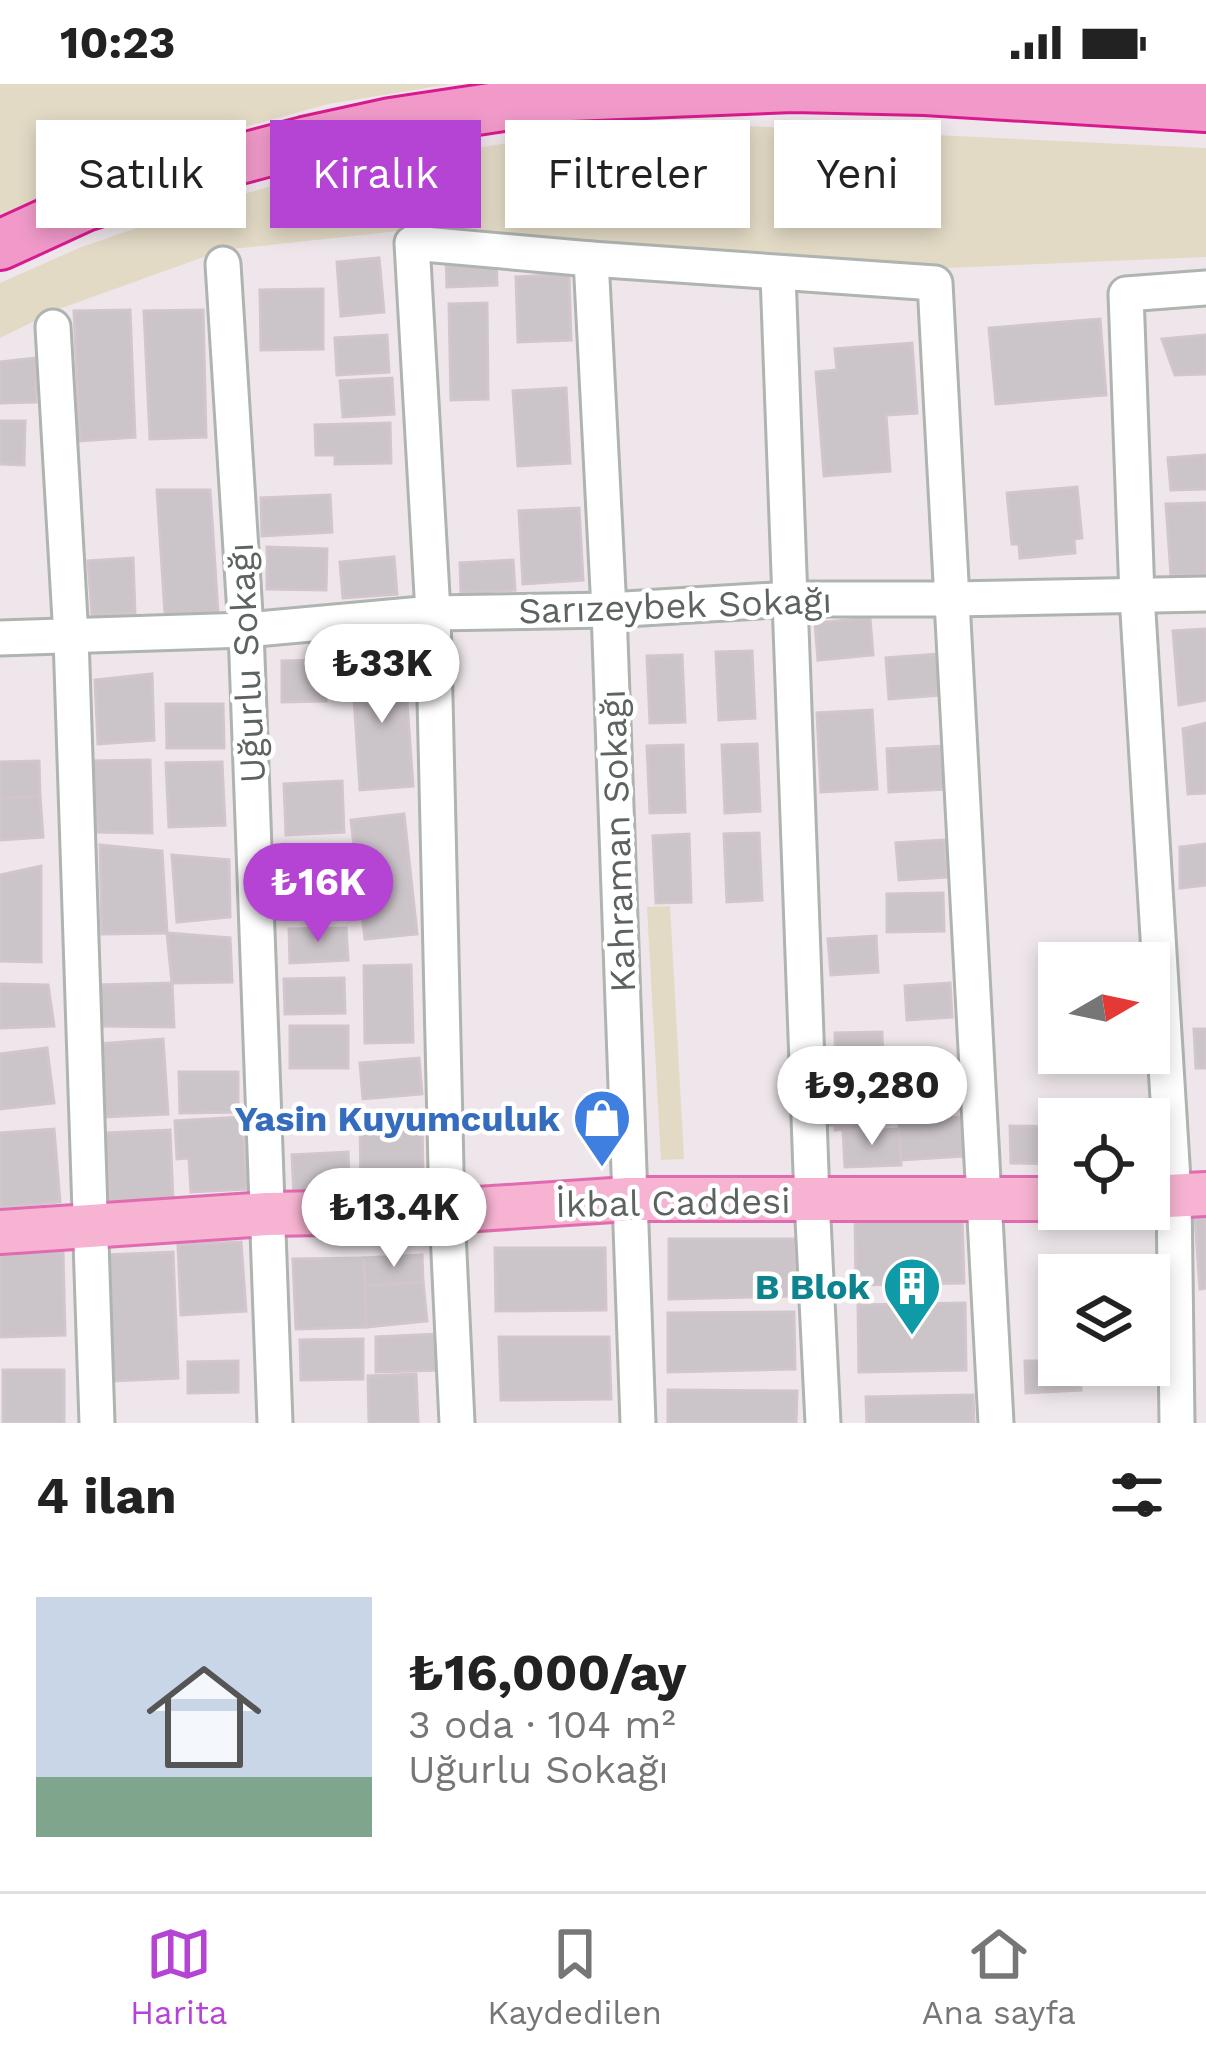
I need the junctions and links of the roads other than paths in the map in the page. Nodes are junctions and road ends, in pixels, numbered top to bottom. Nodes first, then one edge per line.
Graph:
1 (1206, 106) edge
2 (0, 245) edge
3 (591, 259) junction
4 (223, 264) dead end
5 (778, 274) junction
6 (1206, 288) edge
7 (53, 328) dead end
8 (1206, 594) edge
9 (1137, 596) junction
10 (790, 599) junction
11 (952, 599) junction
12 (609, 610) junction
13 (433, 613) junction
14 (246, 630) junction
15 (71, 637) junction
16 (0, 638) edge
17 (1176, 1196) edge
18 (628, 1199) junction
19 (812, 1199) junction
20 (1038, 1200) edge
21 (982, 1201) junction
22 (447, 1211) junction
23 (267, 1214) junction
24 (90, 1225) junction
25 (0, 1232) edge
26 (97, 1423) edge
27 (274, 1423) edge
28 (457, 1423) edge
29 (638, 1423) edge
30 (823, 1423) edge
31 (996, 1423) edge
32 (1177, 1423) edge

1 - 2 highway
3 - 5 street
3 - 12 street, Kahraman Sokağı
3 - 13 street
4 - 14 street, Uğurlu Sokağı
5 - 10 street
5 - 11 street
6 - 9 street
7 - 15 street
8 - 9 street, Sarızeybek Sokağı
9 - 11 street, Sarızeybek Sokağı
9 - 17 street
10 - 11 street, Sarızeybek Sokağı
10 - 12 street, Sarızeybek Sokağı
10 - 19 street
11 - 21 street
12 - 13 street, Sarızeybek Sokağı
12 - 18 street, Kahraman Sokağı
13 - 14 street, Sarızeybek Sokağı
13 - 22 street
14 - 15 street, Sarızeybek Sokağı
14 - 23 street, Uğurlu Sokağı
15 - 16 street, Sarızeybek Sokağı
15 - 24 street
17 - 32 street
18 - 19 main road, İkbal Caddesi
18 - 22 main road, İkbal Caddesi
18 - 29 street, Kahraman Sokağı
19 - 21 main road, İkbal Caddesi
19 - 30 street
20 - 21 main road, İkbal Caddesi
21 - 31 street
22 - 23 main road, İkbal Caddesi
22 - 28 street
23 - 24 main road, İkbal Caddesi
23 - 27 street, Uğurlu Sokağı
24 - 25 main road, İkbal Caddesi
24 - 26 street

